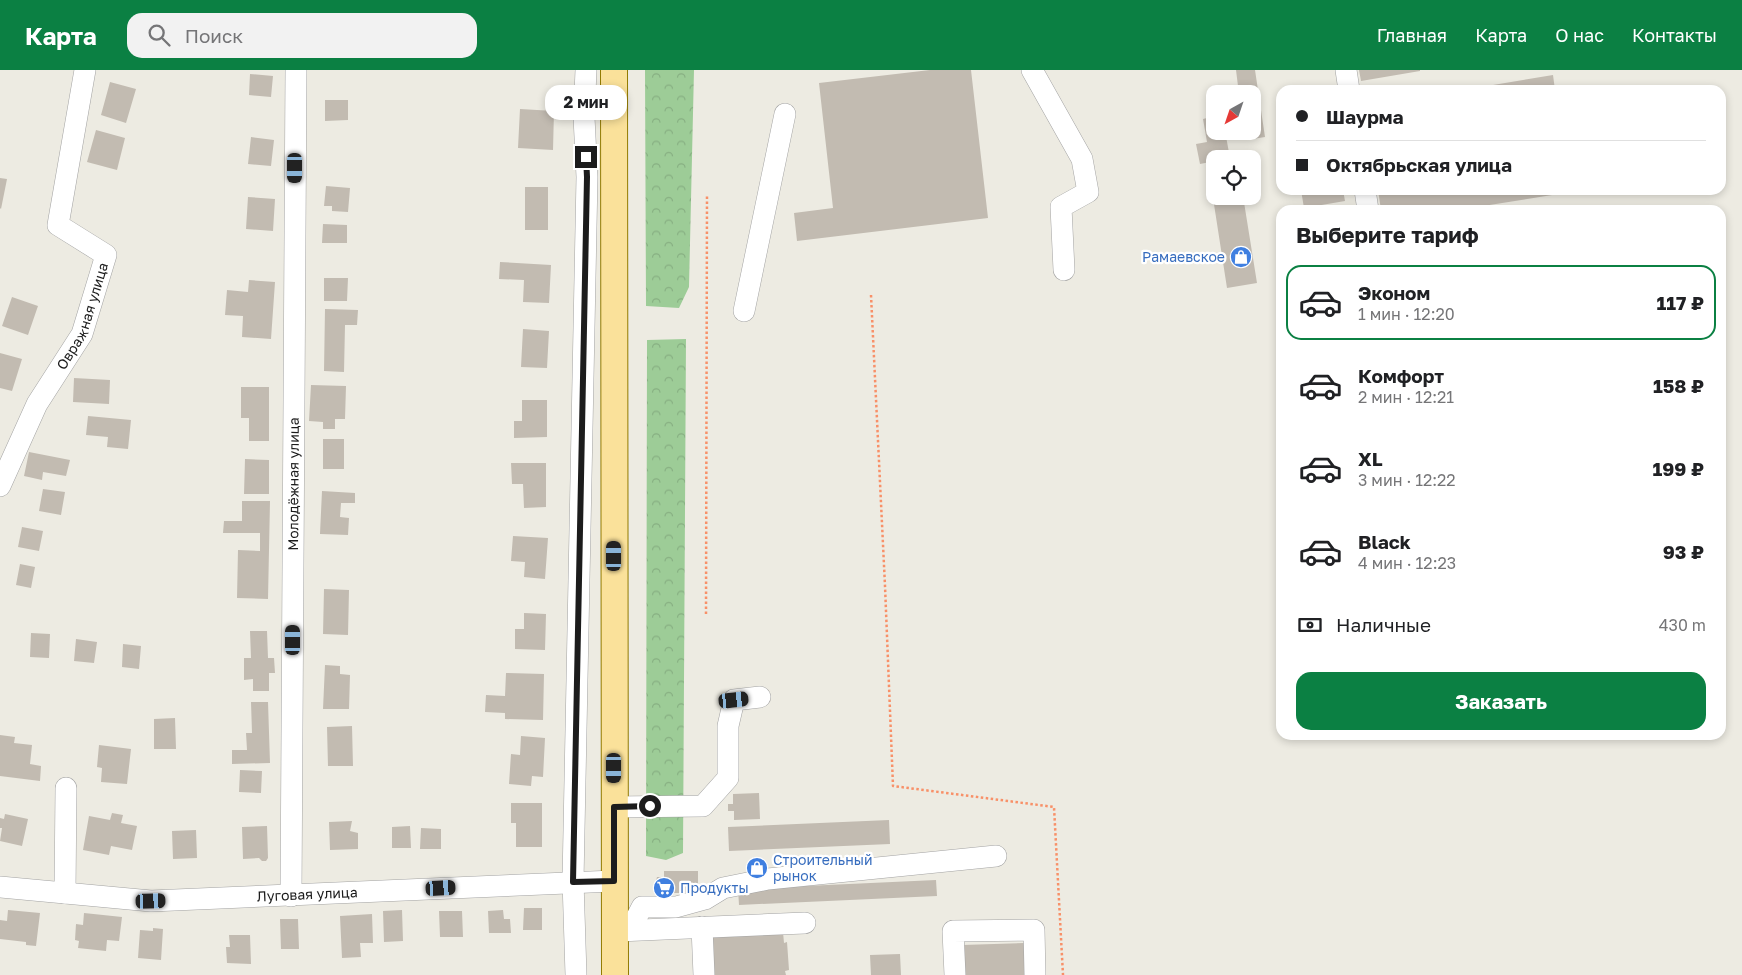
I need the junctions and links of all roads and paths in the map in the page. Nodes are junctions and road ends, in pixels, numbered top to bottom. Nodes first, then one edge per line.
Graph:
1 (85, 70) edge
2 (296, 70) edge
3 (586, 70) edge
4 (614, 70) edge
5 (1032, 70) edge
6 (1346, 70) edge
7 (1348, 85) edge
8 (785, 114) dead end
9 (707, 195) dead end
10 (1064, 270) dead end
11 (871, 295) dead end
12 (744, 311) dead end
13 (0, 486) edge
14 (706, 614) dead end
15 (760, 697) dead end
16 (66, 788) dead end
17 (614, 807) junction
18 (996, 856) dead end
19 (614, 881) junction
20 (573, 882) junction
21 (0, 887) edge
22 (64, 893) junction
23 (291, 896) junction
24 (805, 923) dead end
25 (702, 927) junction
26 (623, 931) junction
27 (576, 975) edge
28 (615, 975) edge
29 (704, 975) edge
30 (955, 975) edge
31 (1035, 975) edge
32 (1063, 975) edge

1 - 13 street, Овражная улица
2 - 23 street, Молодёжная улица
3 - 20 street
4 - 17 main road
5 - 10 street
6 - 7 street
8 - 12 street
9 - 14 path
11 - 32 path
15 - 17 street
16 - 22 street
17 - 19 main road
18 - 26 street
19 - 20 street, Луговая улица
19 - 26 main road
20 - 23 street, Луговая улица
20 - 27 street
21 - 22 street, Луговая улица
22 - 23 street, Луговая улица
24 - 25 street
25 - 26 street
25 - 29 street
26 - 28 main road
30 - 31 street

